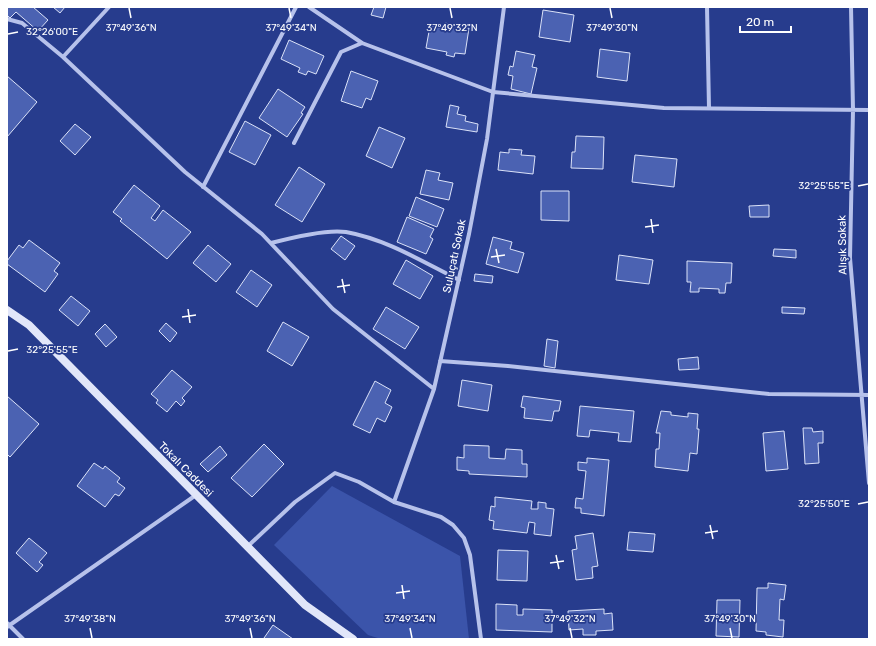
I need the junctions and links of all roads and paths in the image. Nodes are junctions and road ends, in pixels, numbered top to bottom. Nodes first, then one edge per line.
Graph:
1 (109, 7) edge
2 (296, 7) edge
3 (309, 7) edge
4 (504, 7) edge
5 (707, 7) edge
6 (851, 7) edge
7 (7, 19) edge
8 (362, 43) junction
9 (63, 57) junction
10 (493, 92) junction
11 (709, 108) junction
12 (853, 110) junction
13 (869, 110) edge
14 (294, 143) dead end
15 (203, 187) junction
16 (271, 243) junction
17 (458, 280) junction
18 (7, 310) edge
19 (440, 361) junction
20 (434, 389) junction
21 (869, 395) edge
22 (861, 396) junction
23 (869, 483) edge
24 (196, 495) junction
25 (394, 502) junction
26 (247, 547) junction
27 (8, 625) edge
28 (23, 639) edge
29 (353, 639) edge
30 (481, 639) edge

1 - 9 street
2 - 15 street
3 - 8 street
4 - 10 street, Suluçatı Sokak
5 - 11 street
6 - 12 street, Alışık Sokak
7 - 9 street
8 - 10 street
8 - 14 street
9 - 15 street
10 - 11 street
10 - 17 street, Suluçatı Sokak
11 - 12 street
12 - 13 street
12 - 22 street, Alışık Sokak
15 - 16 street
16 - 17 street
16 - 20 street
17 - 19 street, Suluçatı Sokak
18 - 24 street, Tokalı Caddesi
19 - 20 street, Suluçatı Sokak
19 - 22 street
20 - 25 street, Suluçatı Sokak
21 - 22 street
22 - 23 street, Alışık Sokak
24 - 26 street, Tokalı Caddesi
24 - 27 street
25 - 26 street
25 - 30 street
26 - 29 street, Tokalı Caddesi
27 - 28 street

